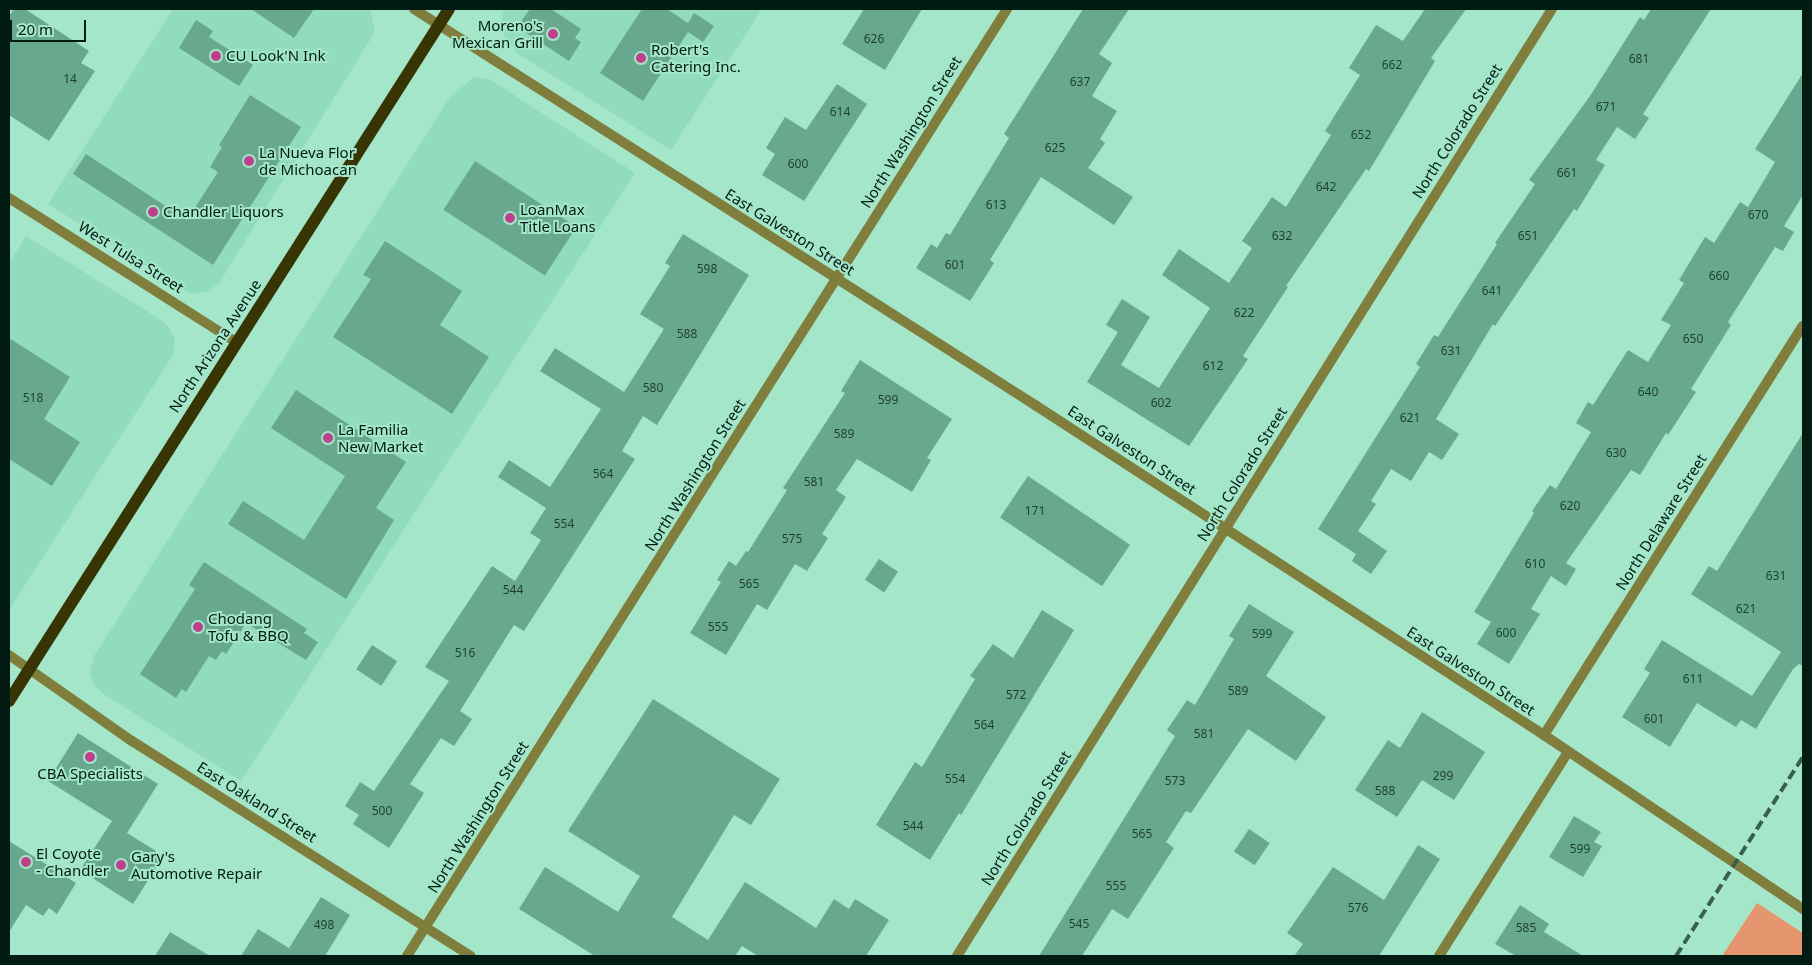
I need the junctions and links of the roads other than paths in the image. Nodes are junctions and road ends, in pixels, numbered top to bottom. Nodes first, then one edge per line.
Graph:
1 (414, 9) edge
2 (449, 9) edge
3 (1007, 9) edge
4 (1552, 9) edge
5 (439, 25) junction
6 (9, 198) edge
7 (836, 279) junction
8 (1803, 326) edge
9 (236, 342) junction
10 (1225, 529) junction
11 (9, 655) edge
12 (30, 669) junction
13 (9, 701) edge
14 (1544, 735) junction
15 (1568, 752) junction
16 (1803, 909) edge
17 (426, 928) junction
18 (407, 956) edge
19 (471, 956) edge
20 (957, 956) edge
21 (1439, 956) edge

1 - 5 street, East Galveston Street
2 - 5 main road, North Arizona Avenue
3 - 7 street, North Washington Street
4 - 10 street, North Colorado Street
5 - 7 street, East Galveston Street
5 - 9 main road, North Arizona Avenue
6 - 9 street, West Tulsa Street
7 - 10 street, East Galveston Street
7 - 17 street, North Washington Street
8 - 14 street, North Delaware Street
9 - 12 main road, North Arizona Avenue
10 - 14 street, East Galveston Street
10 - 20 street, North Colorado Street
11 - 12 street, East Oakland Street
12 - 13 main road, North Arizona Avenue
12 - 17 street, East Oakland Street
14 - 15 street, East Galveston Street
15 - 16 street, East Galveston Street
15 - 21 street
17 - 18 street, North Washington Street
17 - 19 street, East Oakland Street

